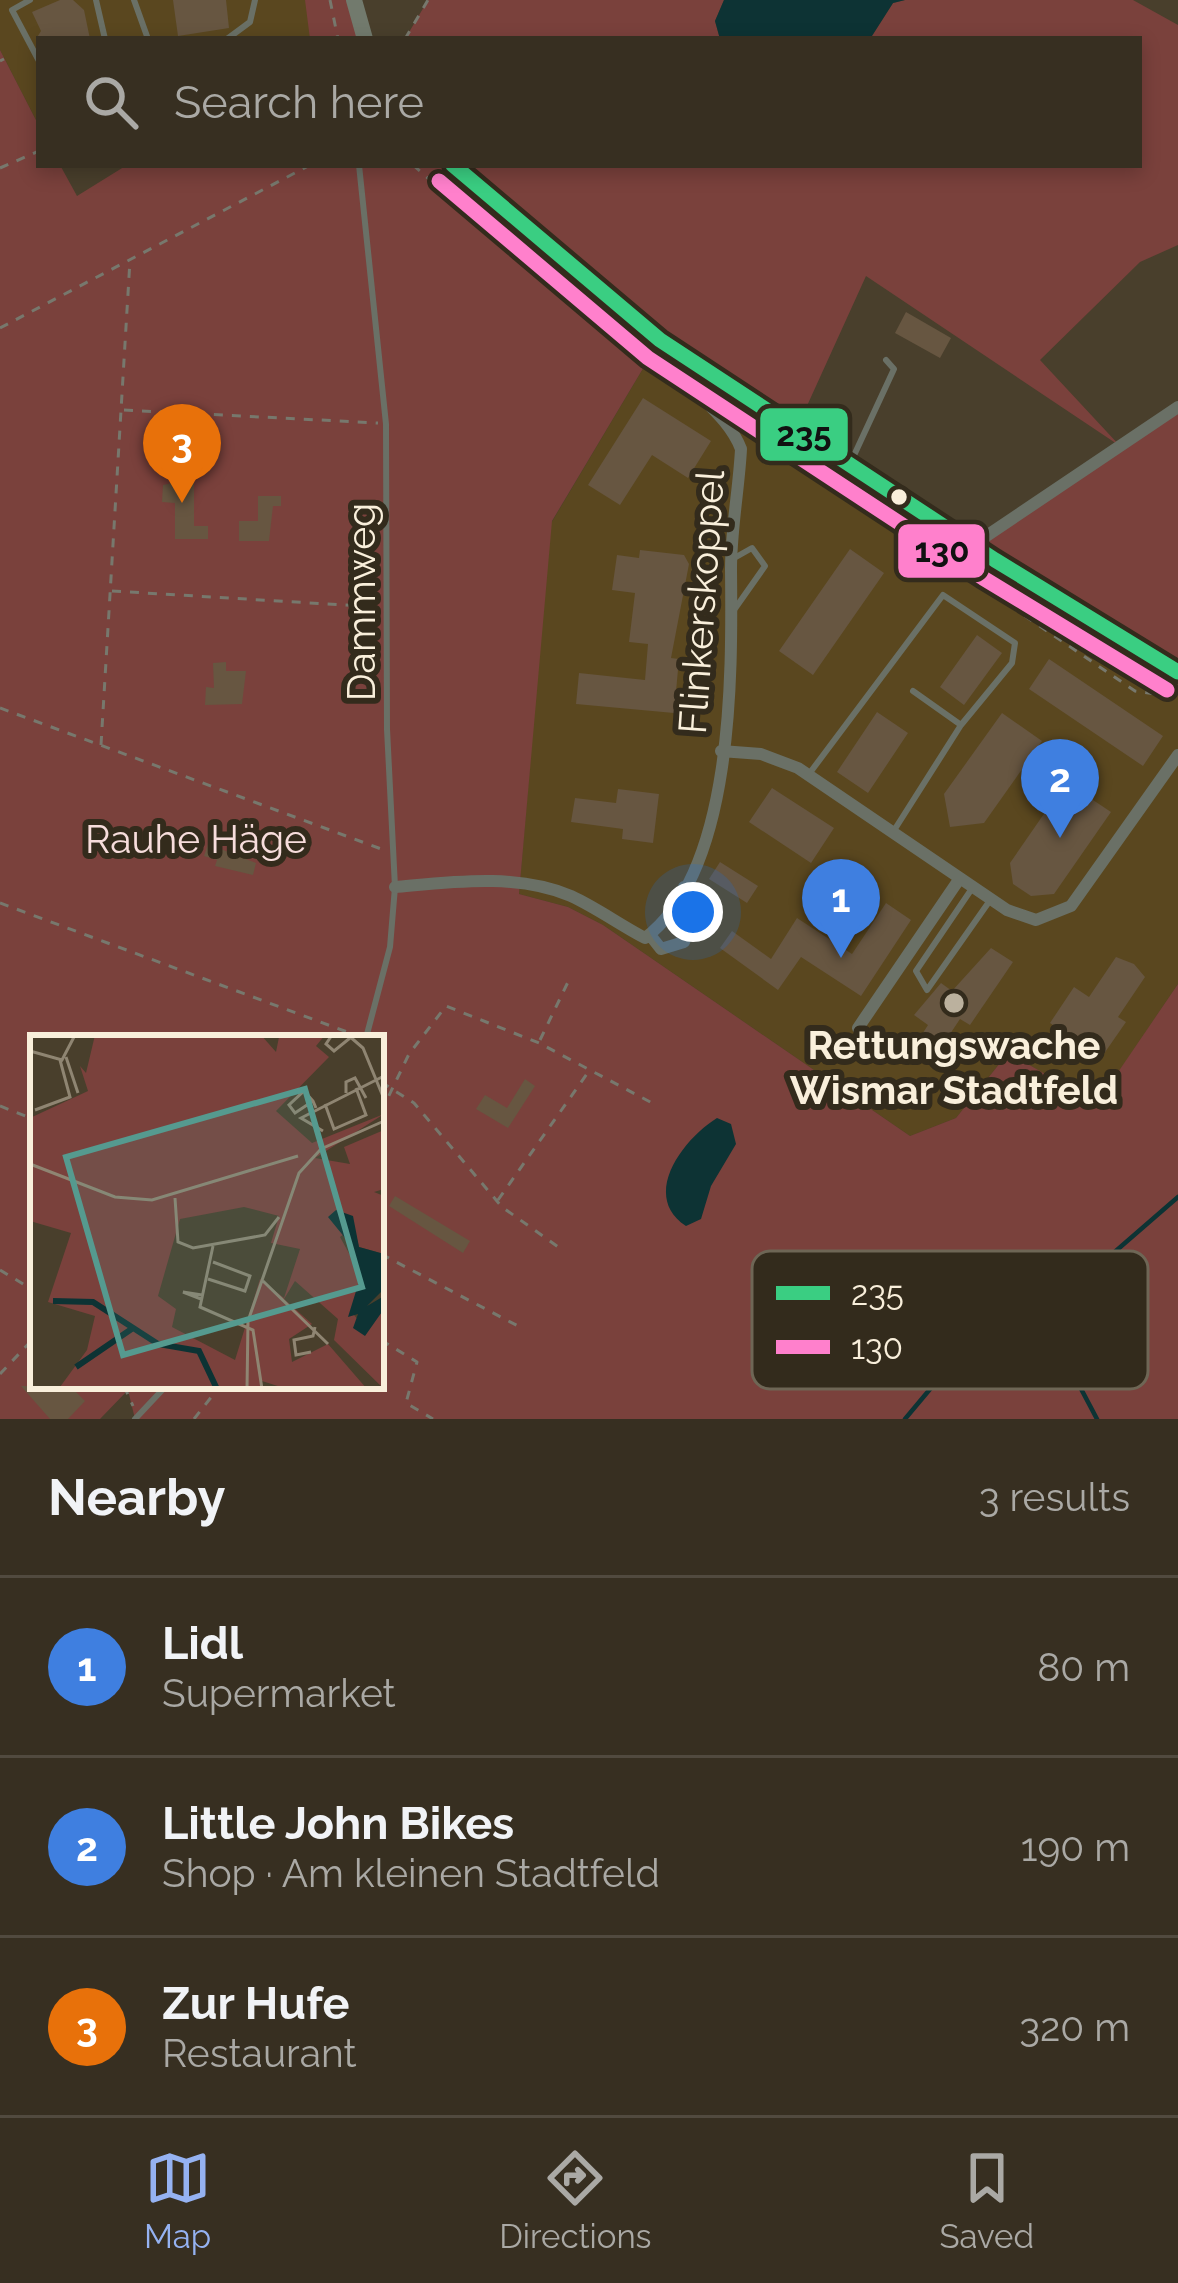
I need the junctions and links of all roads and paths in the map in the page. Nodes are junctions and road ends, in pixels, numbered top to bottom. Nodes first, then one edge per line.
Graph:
1 (30, 0) edge
2 (96, 0) edge
3 (134, 0) edge
4 (255, 0) edge
5 (330, 0) edge
6 (354, 0) edge
7 (428, 0) edge
8 (104, 36) edge
9 (147, 36) edge
10 (231, 36) edge
11 (337, 36) edge
12 (363, 36) edge
13 (407, 36) edge
14 (36, 55) edge
15 (36, 152) edge
16 (0, 168) edge
17 (304, 168) edge
18 (359, 168) edge
19 (416, 168) edge
20 (457, 168) edge
21 (130, 260) junction
22 (0, 328) edge
23 (663, 342) junction
24 (886, 360) dead end
25 (668, 375) dead end
26 (1178, 407) edge
27 (122, 410) junction
28 (386, 424) junction
29 (732, 426) junction
30 (850, 465) junction
31 (973, 545) junction
32 (731, 571) junction
33 (759, 580) junction
34 (111, 591) junction
35 (388, 608) junction
36 (734, 610) junction
37 (1178, 672) edge
38 (913, 691) dead end
39 (1178, 696) edge
40 (0, 707) edge
41 (961, 725) junction
42 (101, 745) junction
43 (721, 752) junction
44 (1178, 755) edge
45 (808, 775) junction
46 (892, 832) junction
47 (391, 853) junction
48 (966, 883) junction
49 (395, 887) junction
50 (684, 887) junction
51 (991, 899) junction
52 (0, 903) edge
53 (650, 935) junction
54 (568, 982) dead end
55 (858, 1028) dead end
56 (356, 1035) edge
57 (365, 1035) edge
58 (539, 1042) junction
59 (590, 1069) junction
60 (384, 1083) edge
61 (392, 1087) junction
62 (653, 1104) dead end
63 (384, 1105) edge
64 (0, 1106) edge
65 (30, 1118) edge
66 (496, 1202) junction
67 (564, 1251) dead end
68 (384, 1256) edge
69 (0, 1270) edge
70 (30, 1288) edge
71 (518, 1326) dead end
72 (30, 1342) edge
73 (384, 1342) edge
74 (0, 1374) edge
75 (125, 1389) edge
76 (163, 1389) edge
77 (218, 1389) edge
78 (136, 1417) edge
79 (194, 1419) edge
80 (433, 1419) edge

1 - 14 lane
2 - 8 lane
3 - 9 lane
4 - 10 lane
5 - 11 path
6 - 12 main road
7 - 13 path
15 - 16 path
17 - 21 path
18 - 28 lane, Dammweg
19 - 25 path
20 - 23 main road
21 - 22 path
21 - 27 path
23 - 29 street, Flinkerskoppel
23 - 30 main road
24 - 30 lane
26 - 31 street
27 - 28 path
27 - 34 path
28 - 35 lane, Dammweg
29 - 32 street, Flinkerskoppel
29 - 39 path
30 - 31 main road
31 - 37 main road
32 - 33 lane
32 - 33 lane
32 - 36 street, Flinkerskoppel
33 - 36 lane
34 - 35 path
34 - 42 path
35 - 47 lane, Dammweg
36 - 43 street, Flinkerskoppel
38 - 41 lane
40 - 42 path
41 - 45 lane
41 - 46 lane
42 - 47 path
43 - 45 street
43 - 50 street, Flinkerskoppel
44 - 51 street
45 - 46 street
46 - 48 street
47 - 49 lane, Dammweg
48 - 51 street
48 - 51 lane
48 - 55 street
49 - 53 street
49 - 57 lane, Dammweg
50 - 53 street, Flinkerskoppel
50 - 53 street, Flinkerskoppel
52 - 56 path
54 - 58 path
58 - 59 path
58 - 61 path
59 - 62 path
59 - 66 path
60 - 61 path
61 - 63 path
61 - 66 path
64 - 65 path
66 - 67 path
68 - 71 path
69 - 70 path
72 - 74 path
73 - 80 path
75 - 78 path
76 - 78 lane
77 - 79 path

